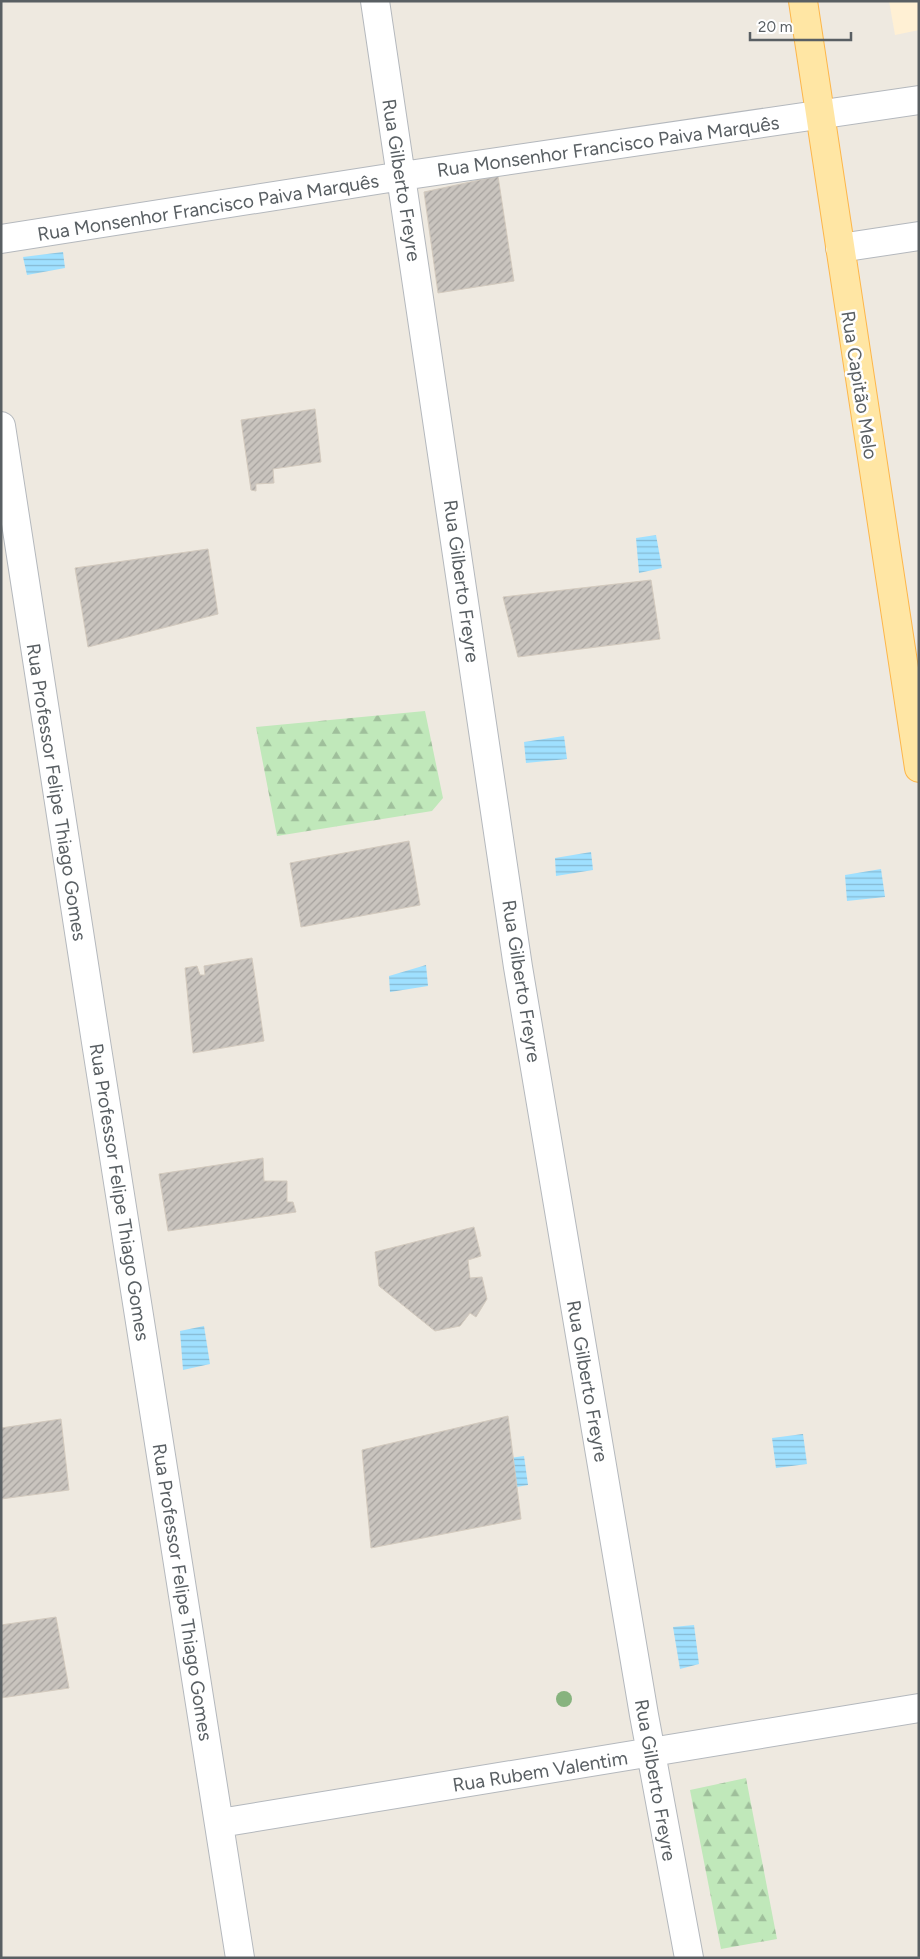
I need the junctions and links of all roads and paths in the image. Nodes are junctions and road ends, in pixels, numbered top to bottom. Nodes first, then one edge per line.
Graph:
1 (375, 1) edge
2 (803, 1) edge
3 (919, 100) edge
4 (819, 115) junction
5 (402, 176) junction
6 (919, 236) edge
7 (1, 239) edge
8 (840, 248) junction
9 (1, 426) edge
10 (919, 768) edge
11 (919, 1708) edge
12 (651, 1753) junction
13 (220, 1823) junction
14 (240, 1958) edge
15 (689, 1958) edge

1 - 5 street, Rua Gilberto Freyre
2 - 4 main road, Rua Capitão Melo
3 - 4 street, Rua Monsenhor Francisco Paiva Marquês
4 - 5 street, Rua Monsenhor Francisco Paiva Marquês
4 - 8 main road, Rua Capitão Melo
5 - 7 street, Rua Monsenhor Francisco Paiva Marquês
5 - 12 street, Rua Gilberto Freyre
6 - 8 street
8 - 10 main road, Rua Capitão Melo
9 - 13 street, Rua Professor Felipe Thiago Gomes
11 - 12 street, Rua Rubem Valentim
12 - 13 street, Rua Rubem Valentim
12 - 15 street, Rua Gilberto Freyre
13 - 14 street, Rua Professor Felipe Thiago Gomes

